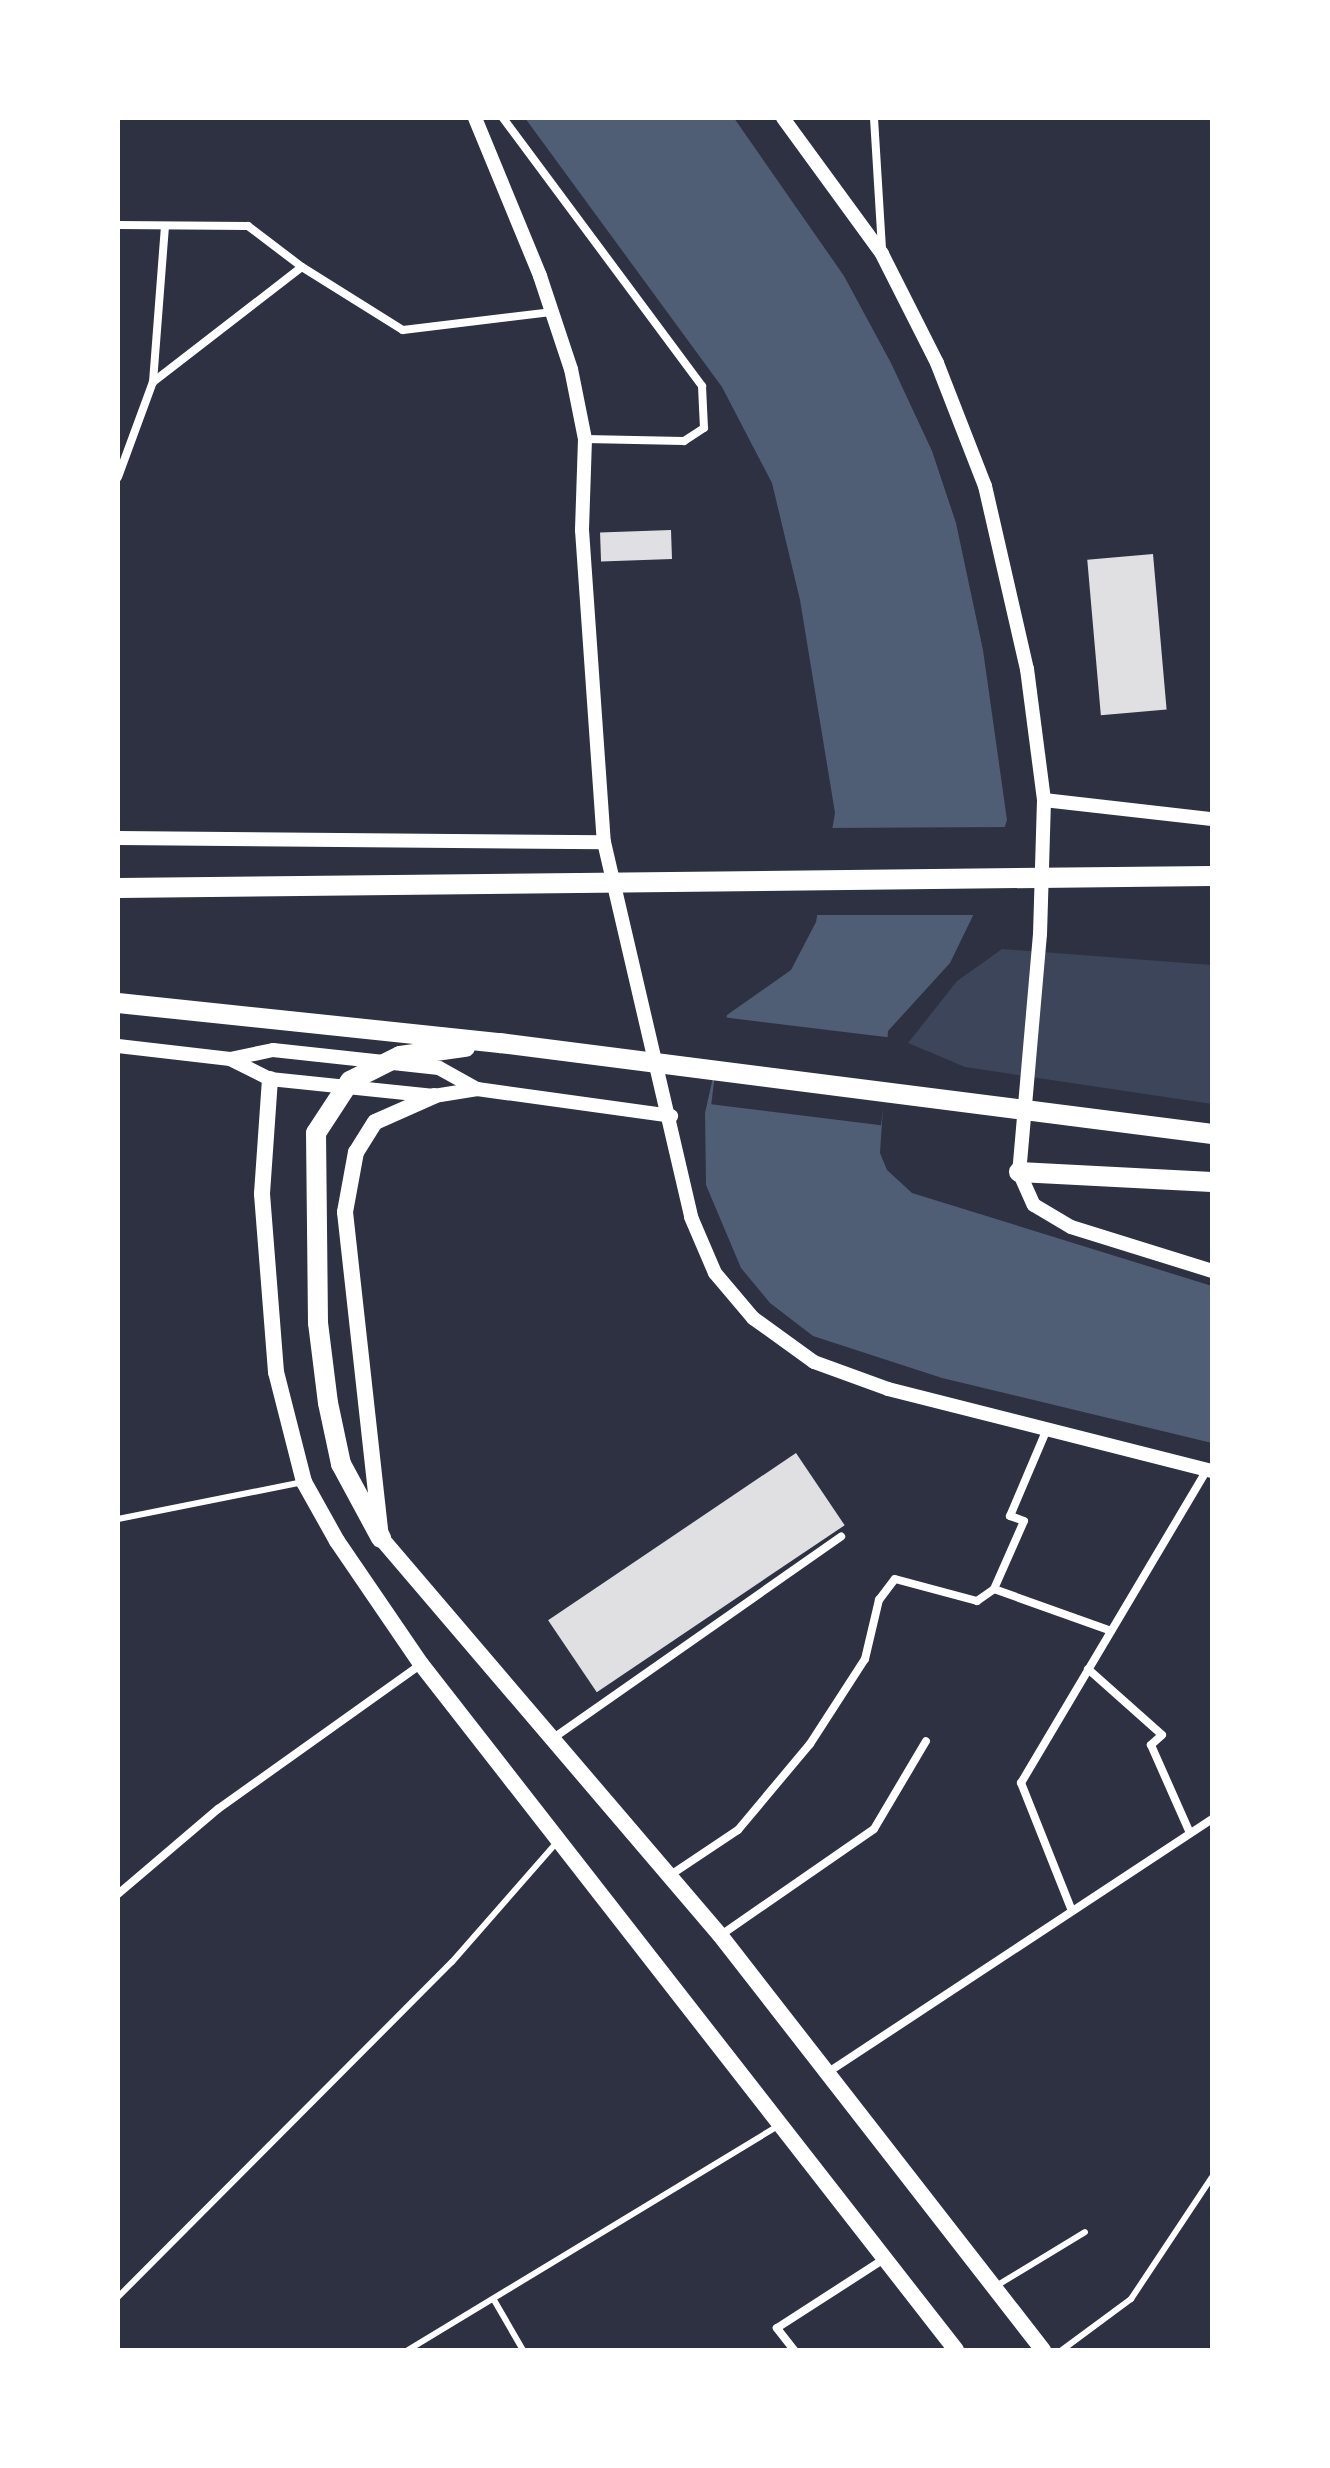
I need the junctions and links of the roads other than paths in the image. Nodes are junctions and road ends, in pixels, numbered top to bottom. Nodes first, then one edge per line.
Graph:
1 (475, 118) edge
2 (503, 118) edge
3 (783, 118) edge
4 (874, 118) edge
5 (118, 225) edge
6 (165, 227) junction
7 (882, 254) junction
8 (302, 267) junction
9 (551, 312) junction
10 (153, 382) junction
11 (585, 439) junction
12 (118, 477) edge
13 (1044, 800) junction
14 (1212, 819) edge
15 (118, 838) edge
16 (604, 842) junction
17 (1212, 876) edge
18 (118, 888) edge
19 (118, 1003) edge
20 (500, 1043) junction
21 (118, 1046) edge
22 (230, 1059) junction
23 (270, 1079) junction
24 (477, 1089) junction
25 (434, 1096) junction
26 (671, 1116) junction
27 (1212, 1134) edge
28 (1019, 1172) junction
29 (1212, 1182) edge
30 (1212, 1271) edge
31 (1046, 1431) junction
32 (1209, 1470) edge
33 (304, 1482) junction
34 (118, 1519) edge
35 (841, 1537) dead end
36 (381, 1538) junction
37 (994, 1589) junction
38 (1111, 1631) junction
39 (421, 1664) junction
40 (1088, 1669) junction
41 (551, 1739) junction
42 (926, 1741) dead end
43 (1212, 1819) edge
44 (1190, 1833) junction
45 (559, 1839) junction
46 (668, 1877) junction
47 (118, 1894) edge
48 (1072, 1911) junction
49 (720, 1935) junction
50 (830, 2071) junction
51 (781, 2125) junction
52 (1212, 2177) edge
53 (1085, 2232) dead end
54 (885, 2258) junction
55 (996, 2286) junction
56 (118, 2297) edge
57 (494, 2300) junction
58 (408, 2350) edge
59 (523, 2350) edge
60 (794, 2350) edge
61 (956, 2350) edge
62 (1043, 2350) edge
63 (1062, 2350) edge

1 - 9 street
2 - 11 street
3 - 7 street
4 - 7 street
5 - 6 street
6 - 8 street
6 - 10 street
7 - 13 street
8 - 9 street
8 - 10 street
9 - 11 street
10 - 12 street
11 - 16 street
13 - 14 street
13 - 28 street
15 - 16 street
16 - 26 street
17 - 18 main road
19 - 20 main road
20 - 27 main road
20 - 36 main road
21 - 22 street
22 - 23 street
22 - 24 street
23 - 25 street
23 - 33 main road
24 - 25 street
24 - 26 street
25 - 36 main road
26 - 31 street
28 - 29 main road
28 - 30 street
31 - 32 street
31 - 37 street
32 - 38 street
33 - 34 lane
33 - 39 main road
35 - 41 street
36 - 41 main road
37 - 38 street
37 - 46 street
38 - 40 street
39 - 45 main road
39 - 47 street
40 - 44 street
40 - 48 street
41 - 46 main road
42 - 49 street
43 - 44 street
44 - 48 street
45 - 51 main road
45 - 56 lane
46 - 49 main road
48 - 50 street
49 - 50 main road
50 - 55 main road
51 - 54 main road
51 - 57 lane
52 - 63 lane
53 - 55 lane
54 - 60 street
54 - 61 main road
55 - 62 main road
57 - 58 lane
57 - 59 lane

